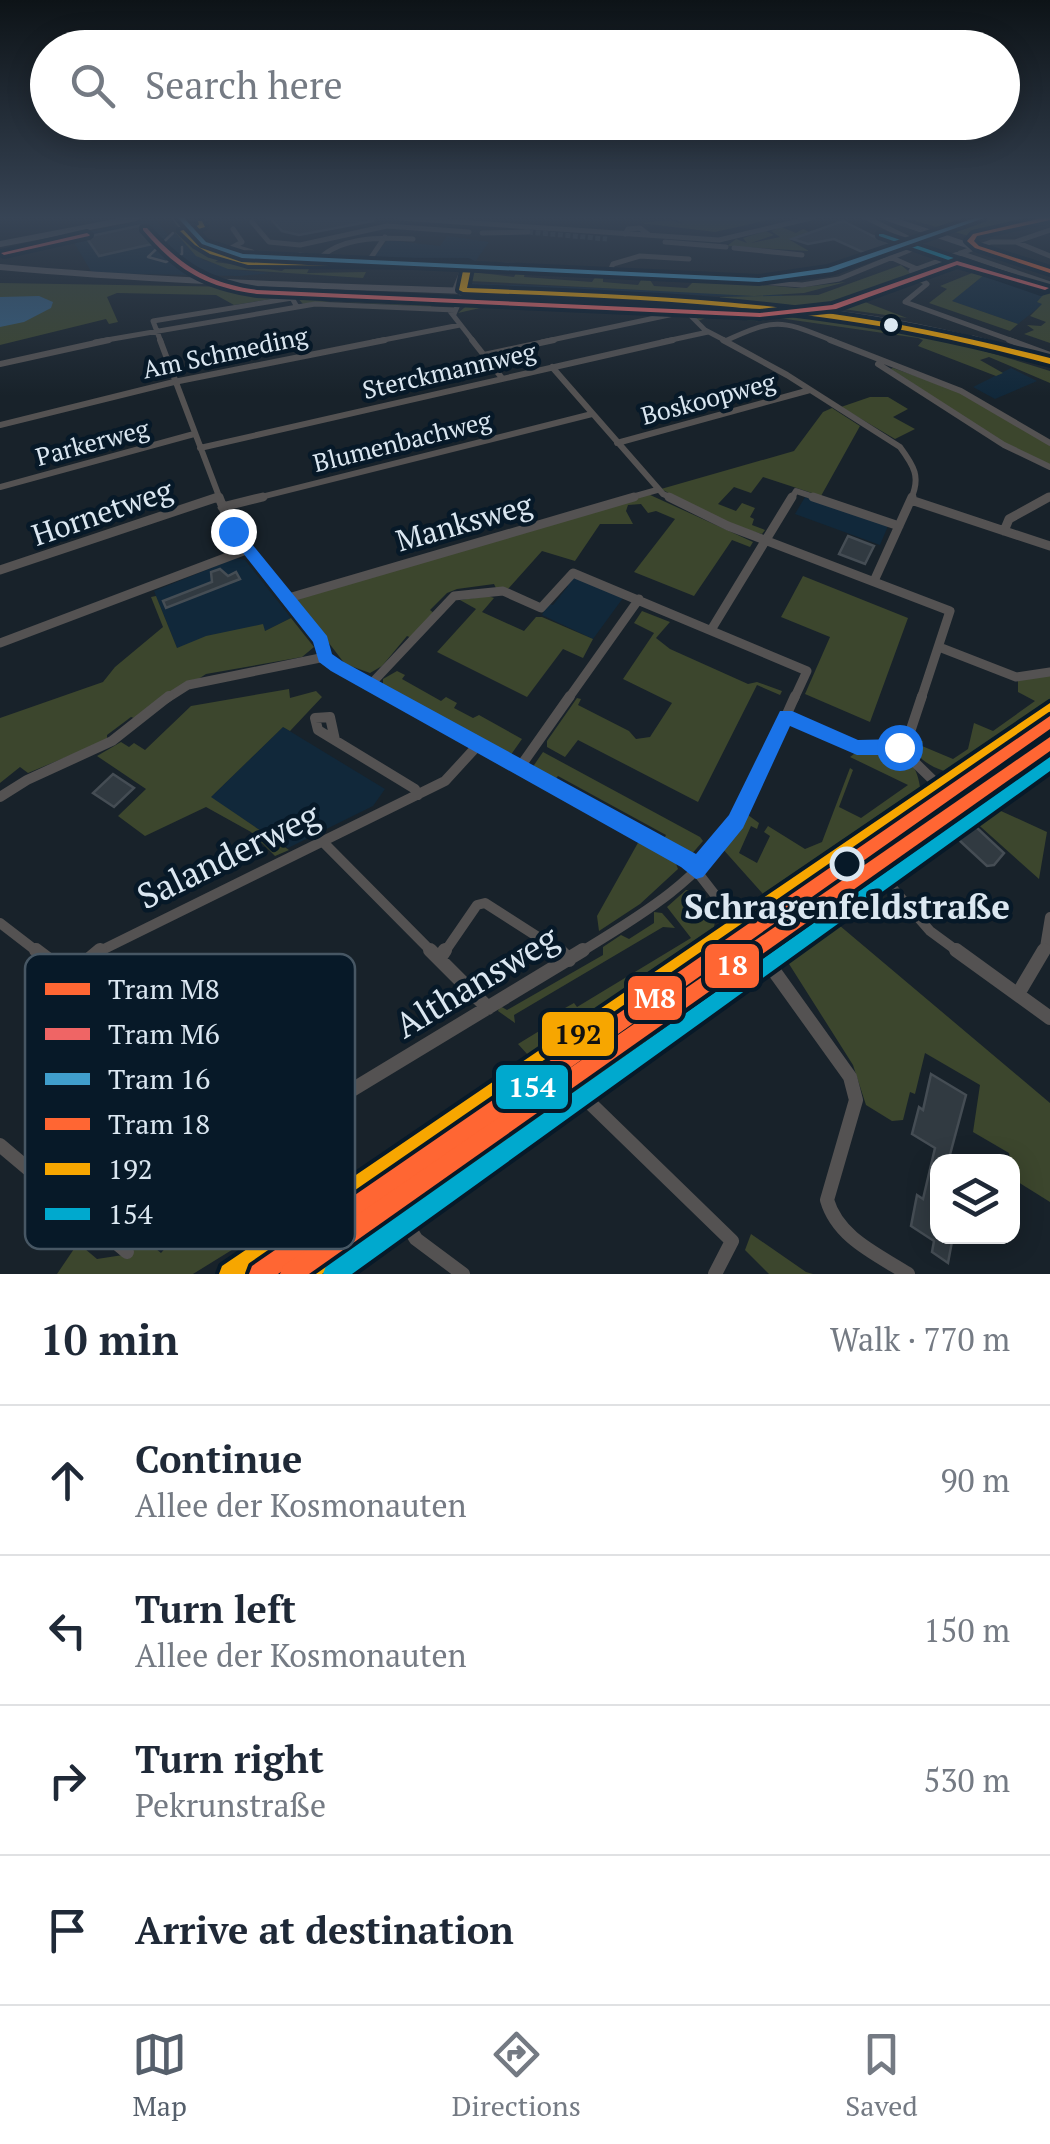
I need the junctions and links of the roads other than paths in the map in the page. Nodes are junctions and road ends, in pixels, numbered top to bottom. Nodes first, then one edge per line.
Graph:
1 (108, 277) edge
2 (463, 277) edge
3 (694, 277) edge
4 (844, 277) edge
5 (917, 277) edge
6 (459, 292) junction
7 (682, 308) junction
8 (453, 312) junction
9 (460, 325) junction
10 (155, 332) junction
11 (708, 332) junction
12 (725, 341) junction
13 (484, 355) junction
14 (1050, 361) edge
15 (0, 364) edge
16 (552, 367) junction
17 (890, 367) junction
18 (502, 378) junction
19 (174, 382) junction
20 (810, 390) junction
21 (592, 414) junction
22 (0, 425) edge
23 (194, 434) junction
24 (1050, 442) edge
25 (617, 443) junction
26 (200, 448) junction
27 (1050, 467) edge
28 (0, 487) edge
29 (656, 490) junction
30 (218, 496) junction
31 (1050, 496) edge
32 (910, 500) junction
33 (222, 507) junction
34 (899, 526) junction
35 (1004, 530) junction
36 (766, 540) junction
37 (1050, 546) edge
38 (246, 550) junction
39 (0, 570) edge
40 (874, 581) junction
41 (285, 599) junction
42 (639, 599) junction
43 (712, 630) junction
44 (0, 642) edge
45 (939, 647) junction
46 (325, 657) junction
47 (1050, 672) edge
48 (371, 684) junction
49 (1050, 709) edge
50 (786, 716) junction
51 (335, 740) dead end
52 (1050, 742) edge
53 (479, 744) junction
54 (899, 747) junction
55 (520, 766) junction
56 (939, 786) junction
57 (418, 795) junction
58 (0, 796) edge
59 (323, 842) junction
60 (874, 867) junction
61 (696, 870) junction
62 (1050, 917) edge
63 (0, 923) edge
64 (738, 924) junction
65 (758, 950) junction
66 (40, 954) edge
67 (94, 954) edge
68 (439, 958) junction
69 (569, 960) junction
70 (1018, 994) junction
71 (488, 1008) junction
72 (1050, 1018) edge
73 (574, 1081) junction
74 (355, 1088) edge
75 (0, 1145) edge
76 (25, 1166) edge
77 (355, 1188) edge
78 (397, 1208) junction
79 (355, 1238) edge
80 (123, 1249) edge
81 (266, 1249) edge
82 (339, 1249) edge
83 (127, 1252) dead end
84 (230, 1274) edge
85 (304, 1274) edge
86 (463, 1274) edge
87 (715, 1274) edge
88 (908, 1274) edge

1 - 6 main road
2 - 6 street
3 - 4 street
5 - 14 street
6 - 7 main road
6 - 8 street
6 - 14 main road
7 - 11 street
7 - 13 street
7 - 14 main road
8 - 9 street
8 - 10 street
9 - 13 street
9 - 19 street, Am Schmeding
10 - 15 street
10 - 19 street
11 - 12 street
11 - 16 street, Sterckmannweg
12 - 17 street
12 - 20 street
13 - 18 street
16 - 18 street, Sterckmannweg
16 - 21 street
17 - 24 street
17 - 27 street
18 - 26 street, Sterckmannweg
19 - 22 street, Am Schmeding
19 - 23 street
20 - 25 street, Boskoopweg
20 - 32 street
21 - 25 street
21 - 33 street, Blumenbachweg
23 - 26 street
23 - 28 street, Parkerweg
25 - 29 street
26 - 30 street
29 - 36 street
29 - 41 street, Manksweg
30 - 33 street
30 - 39 street, Hornetweg
31 - 35 street
32 - 34 street
32 - 35 street
33 - 38 street
34 - 36 street
34 - 40 street
35 - 37 street
36 - 40 street
36 - 43 street
38 - 41 street
38 - 44 street
40 - 45 street
41 - 46 street
42 - 43 street
42 - 48 street
42 - 55 street
43 - 50 street, Althansweg
45 - 47 street
45 - 54 street
46 - 48 street
46 - 58 street
48 - 53 street
49 - 56 main road
50 - 54 street
50 - 61 street, Althansweg
51 - 57 street
52 - 60 main road
53 - 55 street
53 - 57 street, Salanderweg
54 - 56 street
55 - 61 street
56 - 64 main road
57 - 59 street, Salanderweg
59 - 67 street, Salanderweg
59 - 68 street
60 - 65 main road
60 - 70 street
61 - 64 street
61 - 69 street, Althansweg
62 - 70 street
63 - 66 street
64 - 65 street
64 - 77 main road
65 - 73 main road
65 - 88 street
68 - 69 street
68 - 71 street
69 - 71 street, Althansweg
70 - 72 street
71 - 74 street, Althansweg
73 - 78 main road
73 - 87 street
75 - 76 street
78 - 79 main road
78 - 86 street
80 - 83 street
81 - 84 main road
82 - 85 main road

